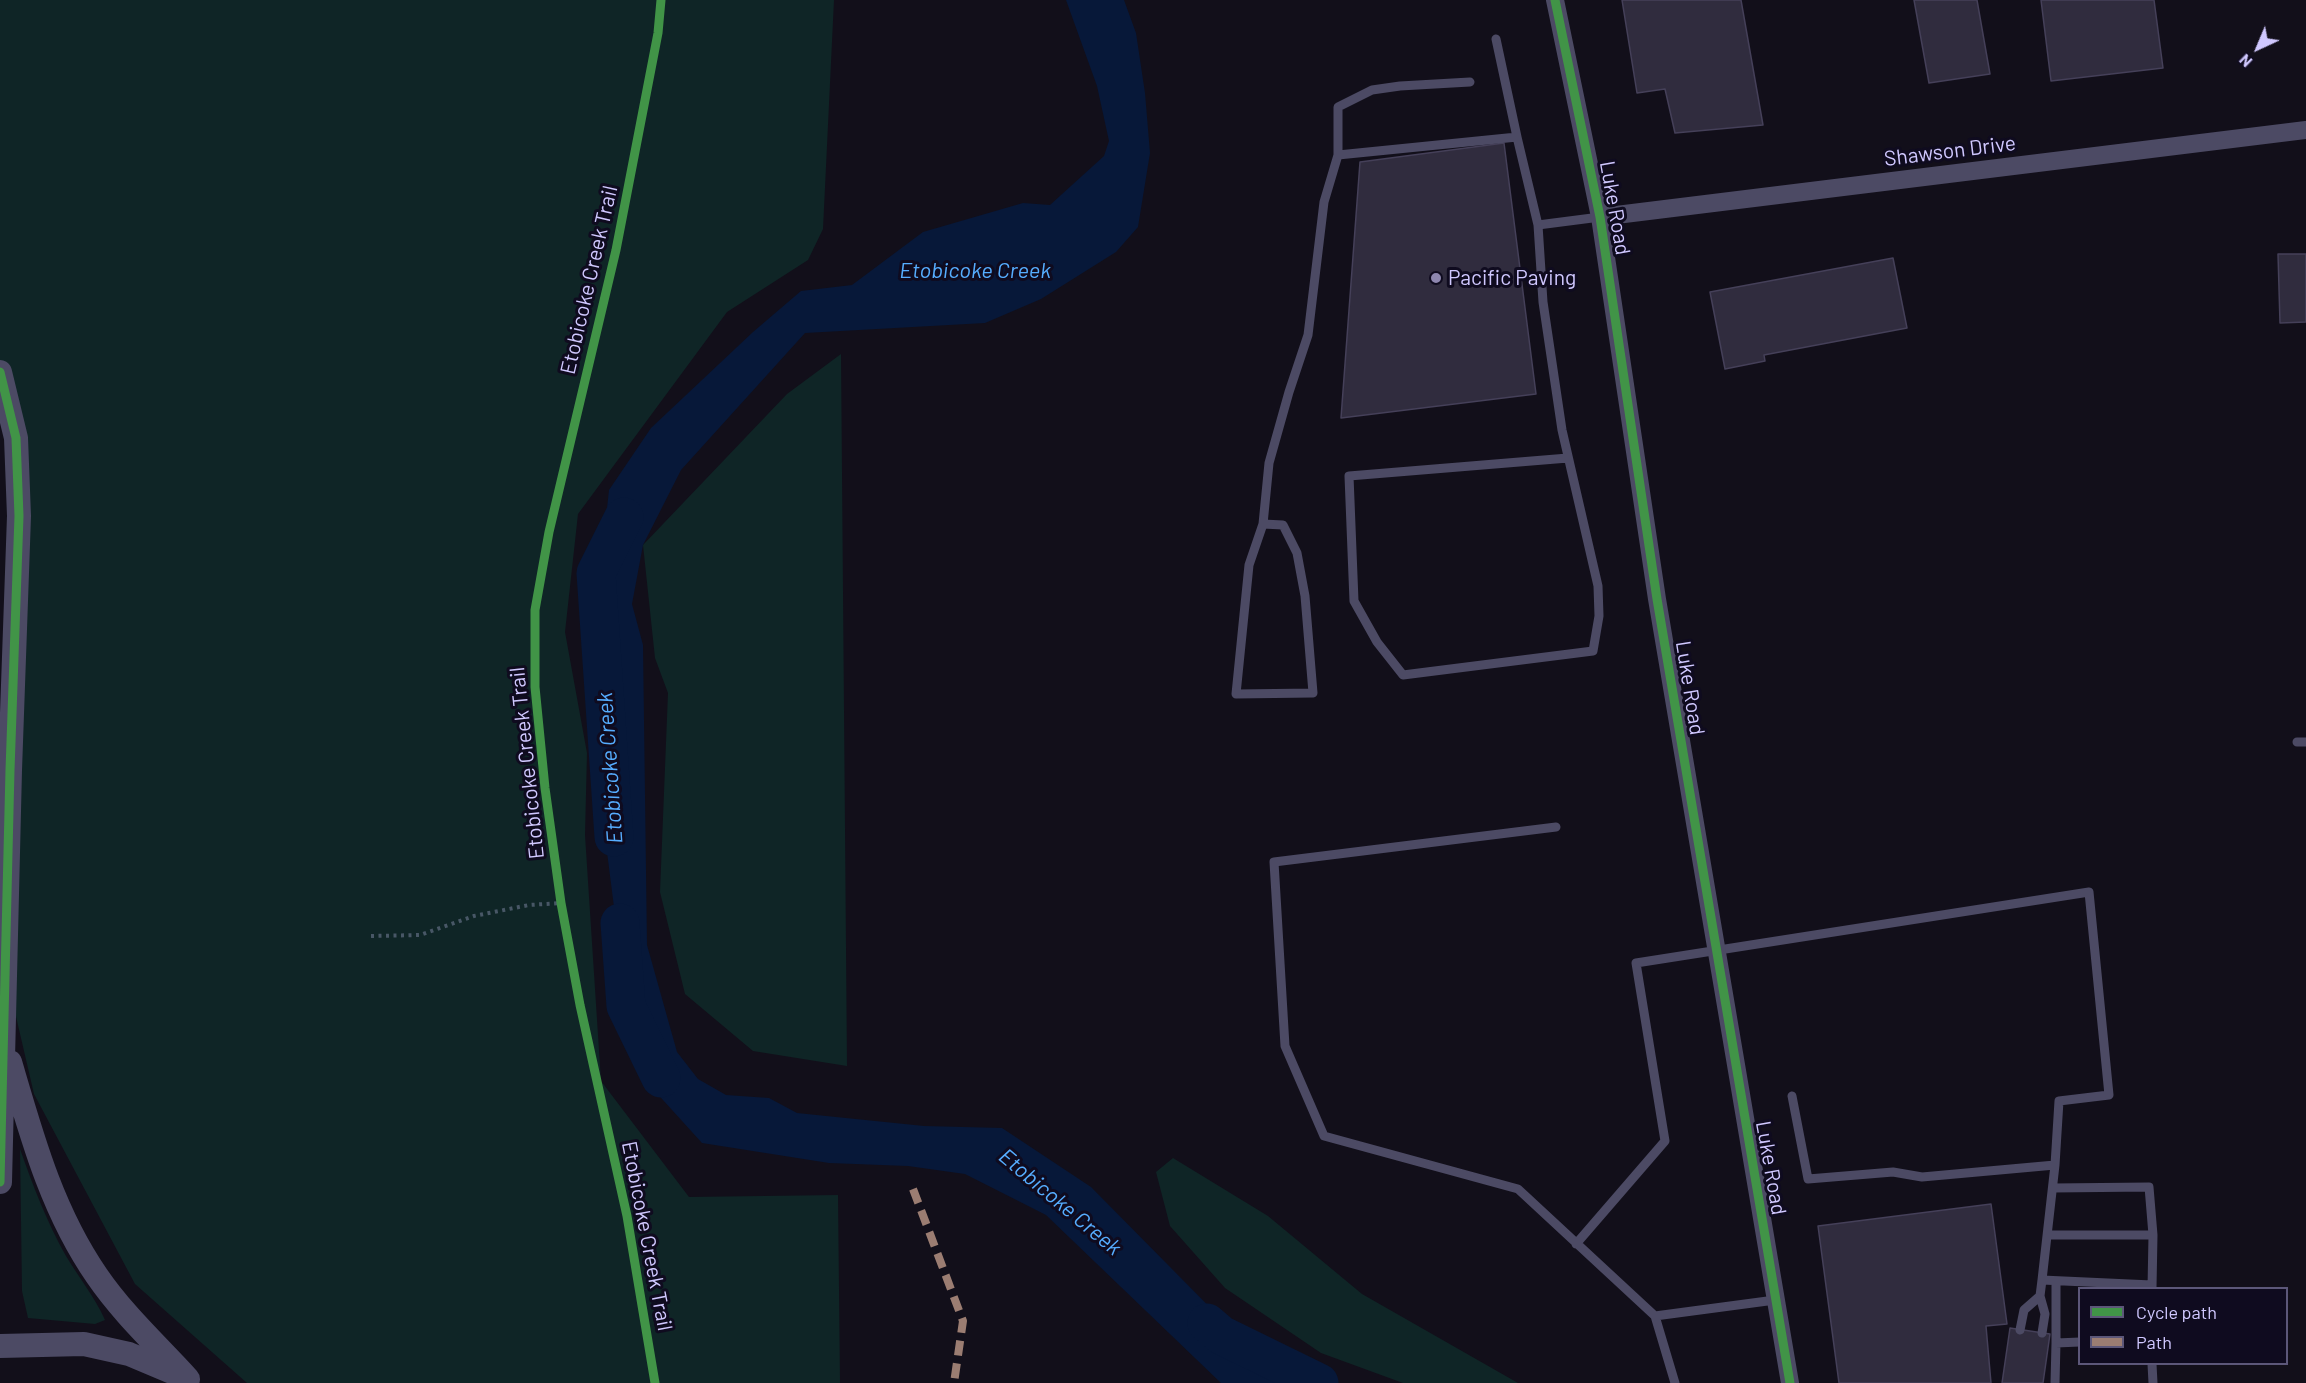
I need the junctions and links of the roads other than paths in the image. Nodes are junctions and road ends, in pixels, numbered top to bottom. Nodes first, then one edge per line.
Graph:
1 (1556, 0) edge
2 (1496, 39) dead end
3 (1470, 82) dead end
4 (2306, 130) edge
5 (1517, 137) junction
6 (1338, 155) junction
7 (1600, 217) junction
8 (1538, 225) junction
9 (0, 372) edge
10 (1568, 458) junction
11 (1263, 524) junction
12 (1556, 827) dead end
13 (1716, 951) junction
14 (4, 1040) junction
15 (1792, 1096) dead end
16 (2055, 1165) junction
17 (0, 1182) edge
18 (2053, 1188) junction
19 (2049, 1235) junction
20 (2152, 1235) junction
21 (1576, 1244) junction
22 (2042, 1280) junction
23 (2056, 1281) junction
24 (2152, 1287) edge
25 (2040, 1296) junction
26 (1775, 1300) junction
27 (1655, 1316) junction
28 (2020, 1330) dead end
29 (2042, 1333) dead end
30 (2078, 1342) edge
31 (2056, 1343) junction
32 (0, 1346) edge
33 (2152, 1365) edge
34 (191, 1381) edge
35 (1675, 1383) edge
36 (1790, 1383) edge
37 (2055, 1383) edge
38 (2153, 1383) edge

1 - 7 street, Luke Road
2 - 5 lane
3 - 6 lane
4 - 7 street, Shawson Drive
5 - 6 lane
5 - 8 lane
6 - 11 lane
7 - 8 lane
7 - 13 street, Luke Road
8 - 10 lane
9 - 14 street
10 - 10 lane
11 - 11 lane
12 - 21 lane
13 - 16 lane
13 - 21 lane
13 - 26 street, Luke Road
14 - 17 street
14 - 34 street
15 - 16 lane
16 - 18 lane
18 - 19 lane
18 - 20 lane
19 - 20 lane
19 - 22 lane
20 - 24 lane
21 - 27 lane
22 - 23 lane
22 - 25 lane
23 - 24 lane
23 - 31 lane
25 - 28 lane
25 - 29 lane
26 - 27 lane
26 - 36 street, Luke Road
27 - 35 lane
30 - 31 lane
31 - 37 lane
32 - 34 street
33 - 38 lane

